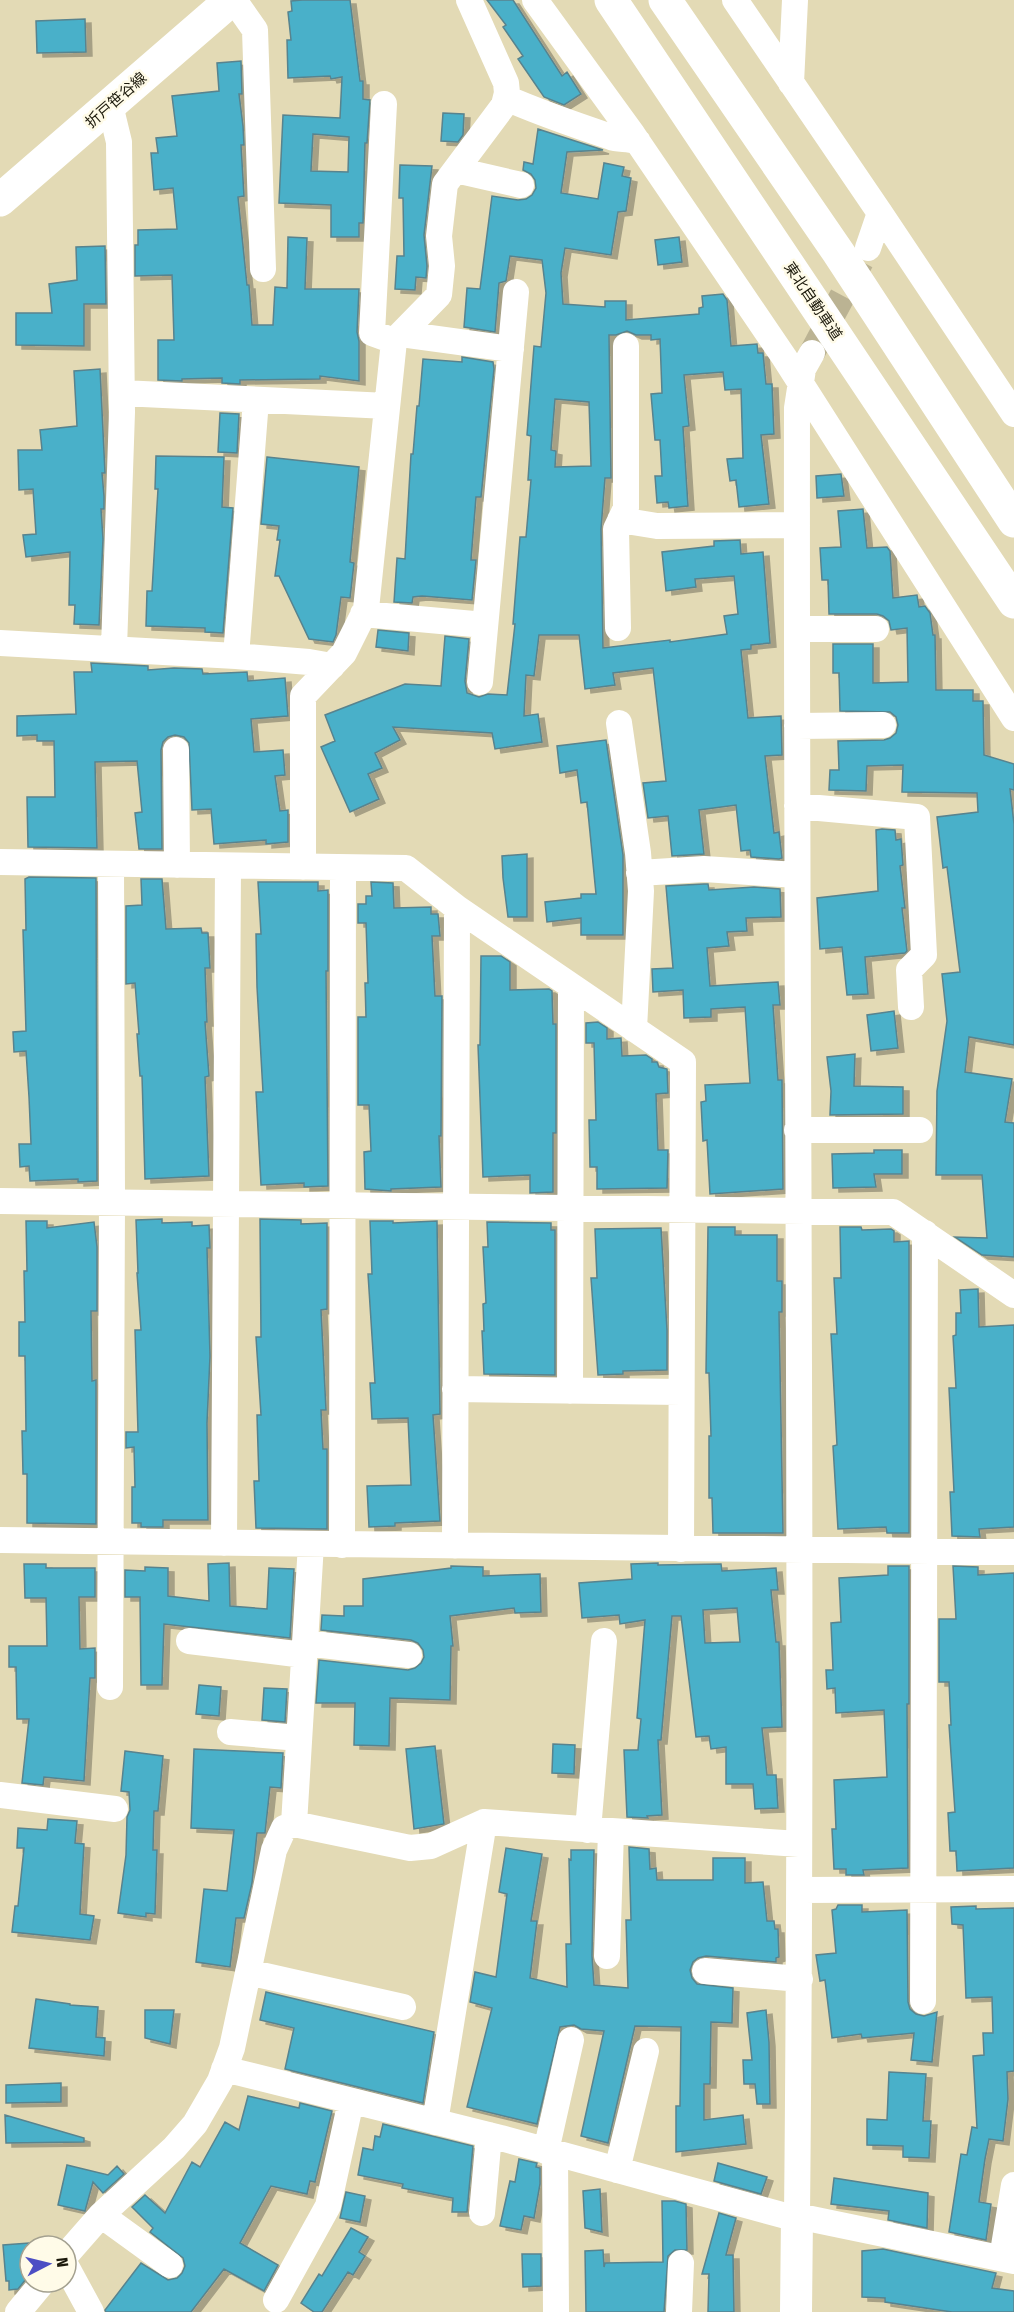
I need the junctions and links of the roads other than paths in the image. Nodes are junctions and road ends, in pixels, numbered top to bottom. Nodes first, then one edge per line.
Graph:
1 (233, 0) edge
2 (469, 0) edge
3 (535, 0) edge
4 (611, 0) edge
5 (665, 0) edge
6 (735, 0) edge
7 (795, 0) edge
8 (791, 83) junction
9 (506, 98) junction
10 (384, 104) dead end
11 (110, 105) junction
12 (638, 142) junction
13 (456, 170) junction
14 (520, 185) dead end
15 (0, 200) edge
16 (880, 213) junction
17 (868, 248) tunnel mouth
18 (263, 269) dead end
19 (516, 292) dead end
20 (397, 337) junction
21 (626, 346) dead end
22 (511, 349) junction
23 (812, 353) tunnel mouth
24 (802, 386) junction
25 (122, 393) junction
26 (256, 400) junction
27 (387, 406) junction
28 (1014, 414) edge
29 (620, 520) junction
30 (1014, 521) edge
31 (797, 525) junction
32 (1014, 602) edge
33 (363, 614) junction
34 (485, 625) junction
35 (618, 628) dead end
36 (797, 629) junction
37 (876, 629) dead end
38 (0, 643) edge
39 (114, 648) junction
40 (236, 656) junction
41 (332, 666) junction
42 (480, 682) dead end
43 (1014, 718) edge
44 (619, 723) dead end
45 (883, 725) dead end
46 (797, 726) junction
47 (176, 750) dead end
48 (797, 806) junction
49 (0, 862) edge
50 (111, 864) junction
51 (177, 866) junction
52 (228, 866) junction
53 (303, 867) junction
54 (343, 868) junction
55 (639, 873) junction
56 (797, 875) junction
57 (458, 908) junction
58 (571, 986) junction
59 (911, 1007) dead end
60 (634, 1029) junction
61 (797, 1130) junction
62 (920, 1130) dead end
63 (0, 1201) edge
64 (112, 1202) junction
65 (225, 1203) junction
66 (342, 1204) junction
67 (456, 1206) junction
68 (571, 1207) junction
69 (682, 1209) junction
70 (797, 1210) junction
71 (926, 1233) junction
72 (1014, 1295) edge
73 (455, 1389) junction
74 (570, 1391) junction
75 (681, 1392) junction
76 (0, 1540) edge
77 (111, 1541) junction
78 (224, 1543) junction
79 (311, 1544) junction
80 (342, 1545) junction
81 (455, 1546) junction
82 (681, 1549) junction
83 (800, 1551) junction
84 (924, 1552) junction
85 (1014, 1552) edge
86 (189, 1641) dead end
87 (604, 1641) dead end
88 (304, 1649) junction
89 (409, 1655) dead end
90 (110, 1688) dead end
91 (230, 1732) dead end
92 (299, 1738) junction
93 (0, 1795) edge
94 (115, 1809) dead end
95 (484, 1822) junction
96 (294, 1824) junction
97 (600, 1830) junction
98 (799, 1844) junction
99 (1014, 1889) edge
100 (800, 1890) junction
101 (923, 1890) junction
102 (608, 1956) dead end
103 (248, 1971) junction
104 (705, 1971) dead end
105 (800, 1979) junction
106 (922, 2001) dead end
107 (403, 2007) dead end
108 (571, 2040) dead end
109 (646, 2051) dead end
110 (224, 2069) junction
111 (351, 2101) junction
112 (435, 2122) junction
113 (489, 2135) junction
114 (550, 2152) junction
115 (617, 2170) junction
116 (1014, 2184) edge
117 (482, 2213) dead end
118 (101, 2215) junction
119 (797, 2218) junction
120 (78, 2241) edge
121 (1008, 2260) edge
122 (681, 2263) dead end
123 (170, 2265) dead end
124 (78, 2288) edge
125 (33, 2294) edge
126 (276, 2300) dead end
127 (18, 2312) edge
128 (91, 2312) edge
129 (556, 2312) edge
130 (679, 2312) edge
131 (796, 2312) edge

1 - 11 main road, 折戸笹谷線
1 - 18 street
2 - 9 street
3 - 12 street
4 - 32 main road, 東北自動車道
5 - 30 main road
6 - 8 street
7 - 8 street
8 - 16 street
9 - 12 street
9 - 13 street
10 - 20 street
11 - 15 main road, 折戸笹谷線
11 - 25 street
12 - 24 street
13 - 14 street
13 - 20 street
16 - 17 street
16 - 28 street
19 - 22 street
20 - 22 street
20 - 27 street
21 - 29 street
22 - 34 street
23 - 24 street
24 - 31 street
24 - 43 street
25 - 26 street
25 - 39 street
26 - 27 street
26 - 40 street
27 - 33 street
29 - 31 street
29 - 35 street
31 - 36 street
33 - 34 street
33 - 41 street
34 - 42 street
36 - 37 street
36 - 46 street
38 - 39 street
39 - 40 street
40 - 41 street
41 - 53 street
44 - 55 street
45 - 46 street
46 - 48 street
47 - 51 street
48 - 56 street
48 - 59 street
49 - 50 street
50 - 51 street
50 - 64 street
51 - 52 street
52 - 53 street
52 - 65 street
53 - 54 street
54 - 57 street
54 - 66 street
55 - 56 street
55 - 60 street
56 - 61 street
57 - 58 street
57 - 67 street
58 - 60 street
58 - 68 street
60 - 69 street
61 - 62 street
61 - 70 street
63 - 64 street
64 - 65 street
64 - 77 street
65 - 66 street
65 - 78 street
66 - 67 street
66 - 80 street
67 - 68 street
67 - 73 street
68 - 69 street
68 - 74 street
69 - 70 street
69 - 75 street
70 - 71 street
70 - 83 street
71 - 72 street
71 - 84 street
73 - 74 street
73 - 81 street
74 - 75 street
75 - 82 street
76 - 77 street
77 - 78 street
77 - 90 street
78 - 79 street
79 - 80 street
79 - 88 street
80 - 81 street
81 - 82 street
82 - 83 street
83 - 84 street
83 - 98 street
84 - 85 street
84 - 101 street
86 - 88 street
87 - 97 street
88 - 89 street
88 - 92 street
91 - 92 street
92 - 96 street
93 - 94 street
95 - 96 street
95 - 97 street
95 - 112 street
96 - 103 street
97 - 98 street
97 - 102 street
98 - 100 street
99 - 101 street
100 - 101 street
100 - 105 street
101 - 106 street
103 - 107 street
103 - 110 street
104 - 105 street
105 - 119 street
108 - 114 street
109 - 115 street
110 - 111 street
110 - 118 street
111 - 112 street
111 - 126 street
112 - 113 street
113 - 114 street
113 - 117 street
114 - 115 street
114 - 129 street
115 - 119 street
116 - 121 street
118 - 120 street
118 - 123 street
119 - 121 street
119 - 131 street
122 - 130 street
124 - 128 street
125 - 127 street

